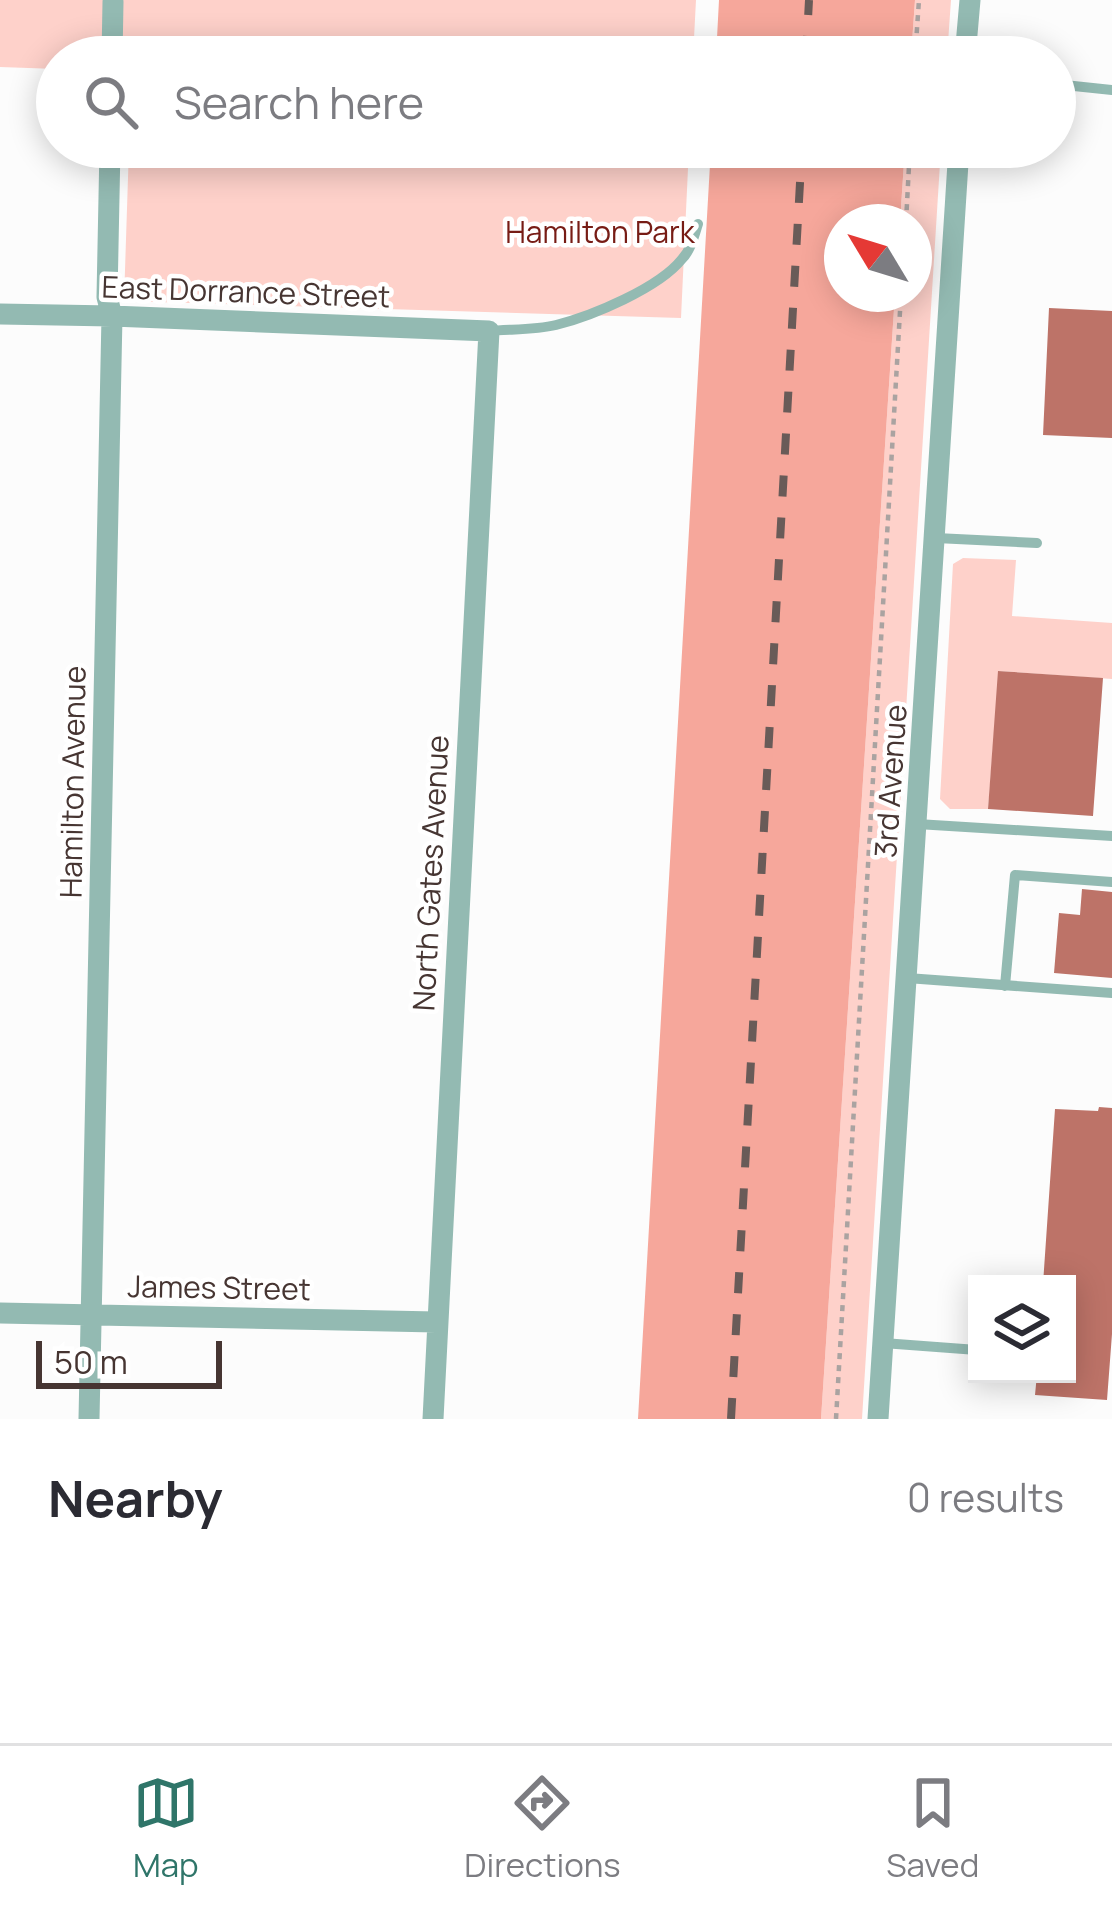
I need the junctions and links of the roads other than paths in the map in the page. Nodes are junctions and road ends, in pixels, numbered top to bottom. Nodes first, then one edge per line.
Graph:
1 (970, 0) edge
2 (113, 2) edge
3 (112, 36) edge
4 (967, 36) edge
5 (1076, 86) edge
6 (1112, 90) edge
7 (110, 168) edge
8 (958, 168) edge
9 (698, 224) dead end
10 (0, 314) edge
11 (112, 316) junction
12 (489, 331) junction
13 (936, 538) junction
14 (1037, 543) dead end
15 (917, 824) junction
16 (1112, 836) edge
17 (1112, 882) edge
18 (907, 978) junction
19 (1005, 986) junction
20 (1112, 993) edge
21 (0, 1313) edge
22 (92, 1314) junction
23 (436, 1322) junction
24 (883, 1342) junction
25 (968, 1349) edge
26 (89, 1419) edge
27 (434, 1419) edge
28 (878, 1419) edge

1 - 4 street
2 - 3 street
5 - 6 lane
7 - 11 street, Hamilton Avenue
8 - 13 street, 3rd Avenue
9 - 12 lane
10 - 11 street, East Dorrance Street
11 - 12 street, East Dorrance Street
11 - 22 street, Hamilton Avenue
12 - 23 street, North Gates Avenue
13 - 14 lane
13 - 15 street, 3rd Avenue
15 - 16 lane
15 - 18 street, 3rd Avenue
17 - 19 lane
18 - 19 lane
18 - 24 street, 3rd Avenue
19 - 20 lane
21 - 22 street, James Street
22 - 23 street, James Street
22 - 26 street, Hamilton Avenue
23 - 27 street, North Gates Avenue
24 - 25 lane
24 - 28 street, 3rd Avenue

